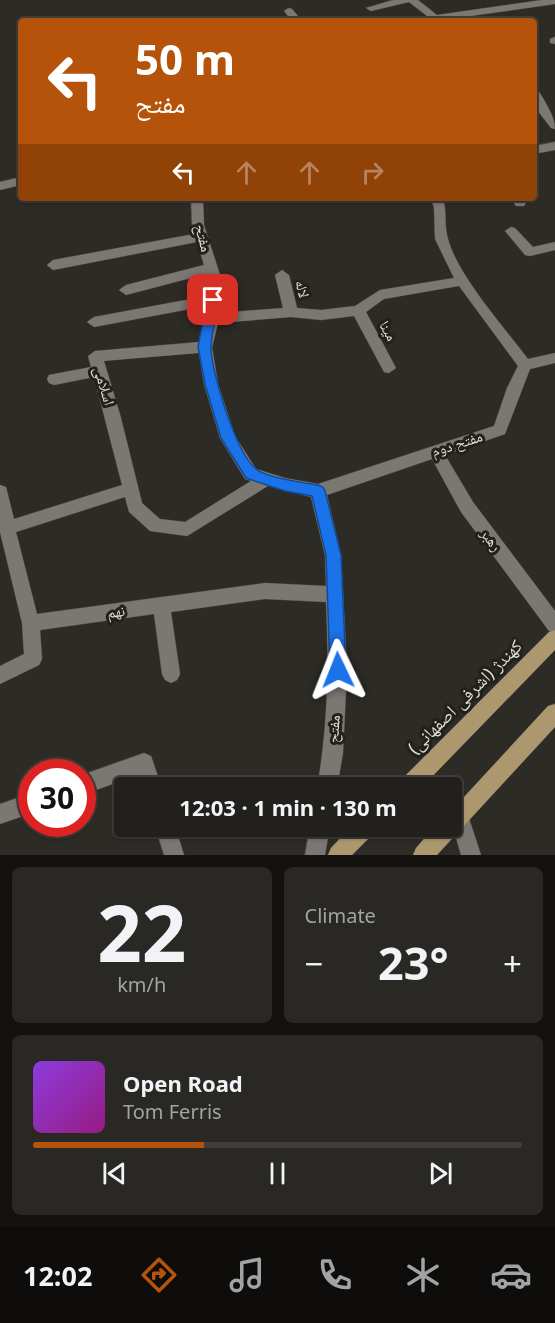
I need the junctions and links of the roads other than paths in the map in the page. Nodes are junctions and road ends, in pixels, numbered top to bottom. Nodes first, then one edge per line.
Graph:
1 (405, 0) edge
2 (412, 0) edge
3 (555, 0) edge
4 (371, 8) dead end
5 (289, 11) dead end
6 (476, 17) edge
7 (295, 18) edge
8 (435, 18) joint
9 (537, 105) edge
10 (555, 126) edge
11 (555, 146) edge
12 (537, 149) edge
13 (18, 182) edge
14 (0, 186) edge
15 (196, 201) edge
16 (438, 201) edge
17 (511, 231) dead end
18 (202, 237) junction
19 (555, 246) edge
20 (53, 265) dead end
21 (211, 268) junction
22 (282, 275) dead end
23 (462, 281) junction
24 (126, 290) dead end
25 (213, 300) junction
26 (358, 311) junction
27 (291, 312) junction
28 (212, 319) junction
29 (93, 322) dead end
30 (205, 347) junction
31 (555, 358) edge
32 (525, 365) junction
33 (389, 368) dead end
34 (100, 371) junction
35 (54, 379) dead end
36 (435, 451) junction
37 (267, 479) junction
38 (130, 489) junction
39 (318, 491) junction
40 (0, 492) edge
41 (8, 528) junction
42 (7, 561) edge
43 (335, 594) junction
44 (161, 606) junction
45 (31, 623) junction
46 (555, 625) edge
47 (555, 638) edge
48 (171, 674) dead end
49 (0, 675) edge
50 (555, 713) edge
51 (148, 777) edge
52 (329, 777) edge
53 (418, 777) edge
54 (96, 780) edge
55 (18, 808) edge
56 (462, 812) edge
57 (0, 814) edge
58 (168, 837) edge
59 (318, 837) edge
60 (356, 837) edge
61 (439, 837) edge
62 (461, 837) edge
63 (174, 855) edge
64 (315, 855) edge
65 (338, 855) edge
66 (423, 855) edge
67 (471, 855) edge

1 - 4 street
2 - 8 street
3 - 6 street
5 - 7 street
6 - 8 street
9 - 10 street
11 - 12 street
13 - 14 street
15 - 18 street, مفتح
16 - 23 street
17 - 19 street
18 - 20 street
18 - 21 street, مفتح
21 - 24 street
21 - 25 street, مفتح
22 - 27 street, لاله
23 - 26 street
23 - 32 street
25 - 28 street, مفتح
25 - 29 street
26 - 27 street
26 - 33 street, مینا
27 - 28 street
28 - 30 street, مفتح
30 - 34 street, اسلامی
30 - 37 street, مفتح
31 - 32 street
32 - 36 street, مفتح دوم
34 - 35 street
34 - 38 street, اسلامی
36 - 39 street, مفتح دوم
36 - 46 street, رهبر
37 - 38 street, اسلامی
37 - 39 street, مفتح
38 - 41 street
39 - 43 street, مفتح
40 - 41 street
41 - 42 street
42 - 45 street
43 - 44 street, نهم
43 - 52 street, مفتح
44 - 45 street, نهم
44 - 48 street
45 - 49 street
47 - 53 main road, کهندژ (اشرفی اصفهانی)
50 - 56 main road
51 - 54 street
55 - 57 street
58 - 63 street
59 - 64 street
60 - 65 main road
61 - 66 main road
62 - 67 street

